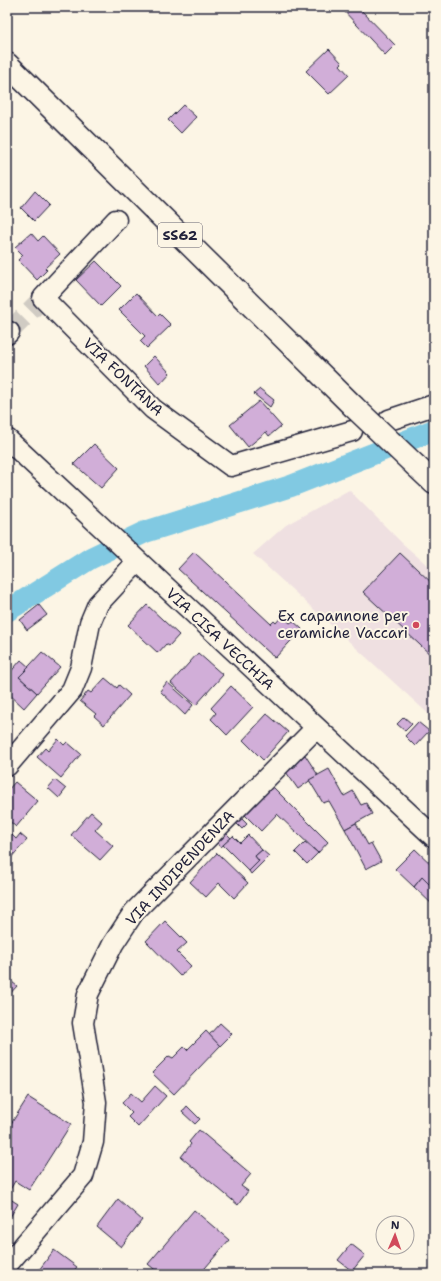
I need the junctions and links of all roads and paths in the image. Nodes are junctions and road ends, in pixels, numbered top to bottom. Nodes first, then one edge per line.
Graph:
1 (7, 64) edge
2 (116, 220) dead end
3 (434, 405) edge
4 (388, 420) dead end
5 (352, 431) dead end
6 (7, 439) edge
7 (434, 483) edge
8 (132, 557) junction
9 (316, 728) junction
10 (7, 766) edge
11 (434, 837) edge
12 (7, 1265) edge

1 - 7 main road, SS62, bridge
2 - 5 street, VIA FONTANA
3 - 4 street
6 - 8 street, VIA CISA VECCHIA
8 - 9 street, VIA CISA VECCHIA
8 - 10 street
9 - 11 street, VIA CISA VECCHIA
9 - 12 street, VIA INDIPENDENZA

